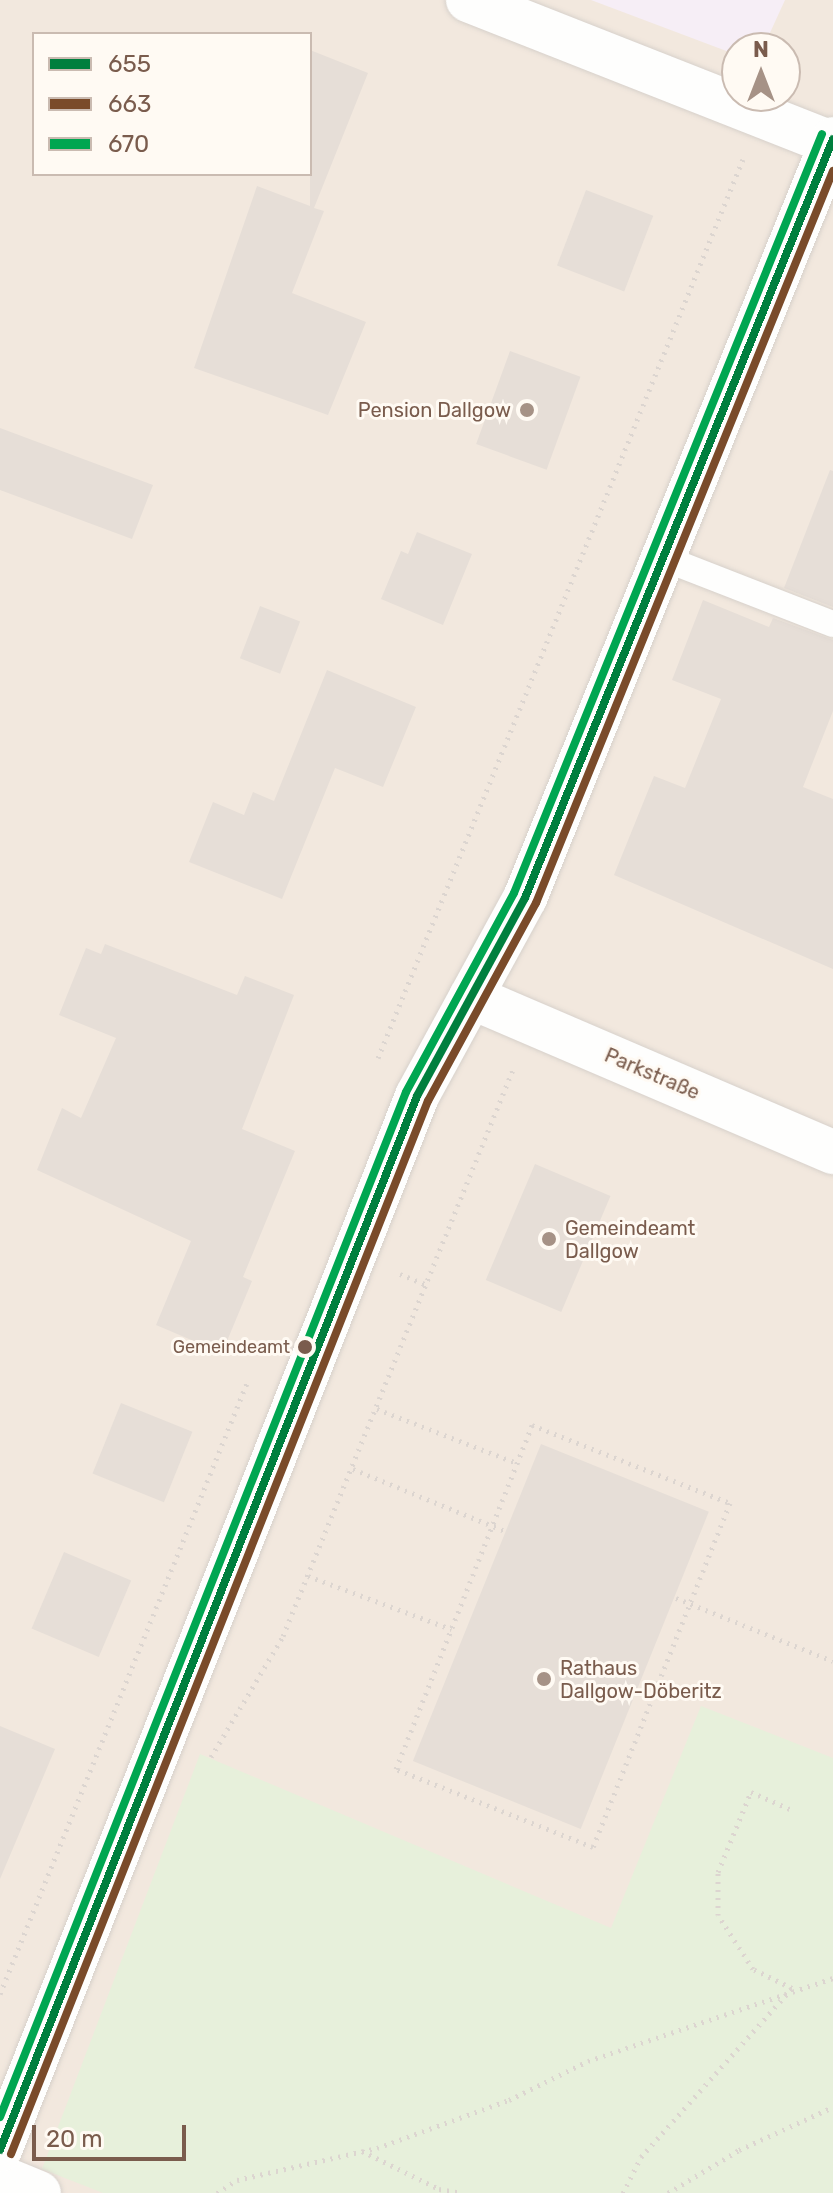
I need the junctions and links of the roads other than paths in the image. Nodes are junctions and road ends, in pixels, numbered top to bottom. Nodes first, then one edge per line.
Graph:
1 (468, 0) edge
2 (832, 141) edge
3 (666, 559) junction
4 (833, 624) edge
5 (471, 997) junction
6 (833, 1152) edge
7 (0, 2150) edge
8 (0, 2177) edge
9 (39, 2193) edge

1 - 2 street
2 - 3 street
3 - 4 lane
3 - 5 street
5 - 6 street, Parkstraße
5 - 7 street
8 - 9 street

